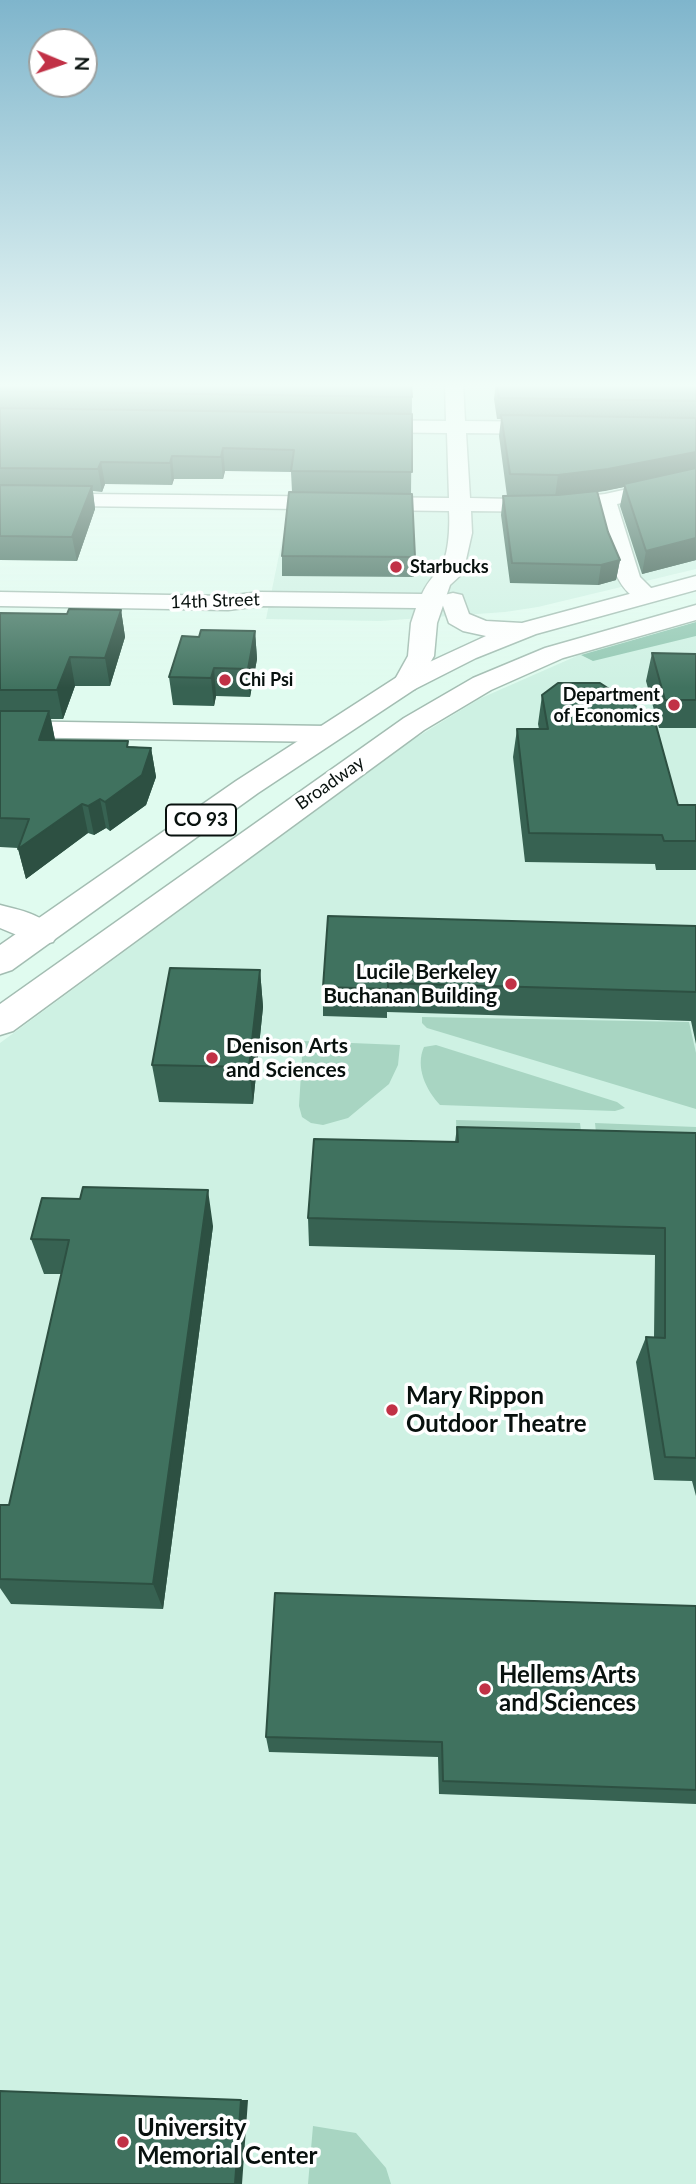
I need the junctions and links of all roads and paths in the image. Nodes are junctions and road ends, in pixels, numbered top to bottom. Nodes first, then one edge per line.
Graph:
1 (460, 484) edge
2 (678, 484) edge
3 (0, 499) edge
4 (605, 500) junction
5 (461, 505) junction
6 (696, 583) edge
7 (646, 595) junction
8 (0, 598) edge
9 (442, 601) junction
10 (696, 612) edge
11 (527, 629) junction
12 (444, 664) junction
13 (406, 683) junction
14 (414, 724) junction
15 (0, 729) edge
16 (327, 734) junction
17 (0, 916) edge
18 (41, 934) junction
19 (0, 962) edge
20 (0, 1022) edge

1 - 5 main road
2 - 4 main road
3 - 5 main road
4 - 5 main road
4 - 7 main road
5 - 9 main road
6 - 7 main road, Broadway / CO 93
7 - 11 main road, Broadway / CO 93
8 - 9 main road, 14th Street
9 - 11 main road
9 - 12 main road
9 - 13 main road
10 - 14 main road, Broadway / CO 93
11 - 12 main road, Broadway / CO 93
12 - 13 main road, Broadway / CO 93
12 - 14 main road
13 - 16 main road, Broadway / CO 93
14 - 20 main road, Broadway / CO 93
15 - 16 main road
16 - 18 main road, Broadway / CO 93
17 - 18 main road
18 - 19 main road, Broadway / CO 93

